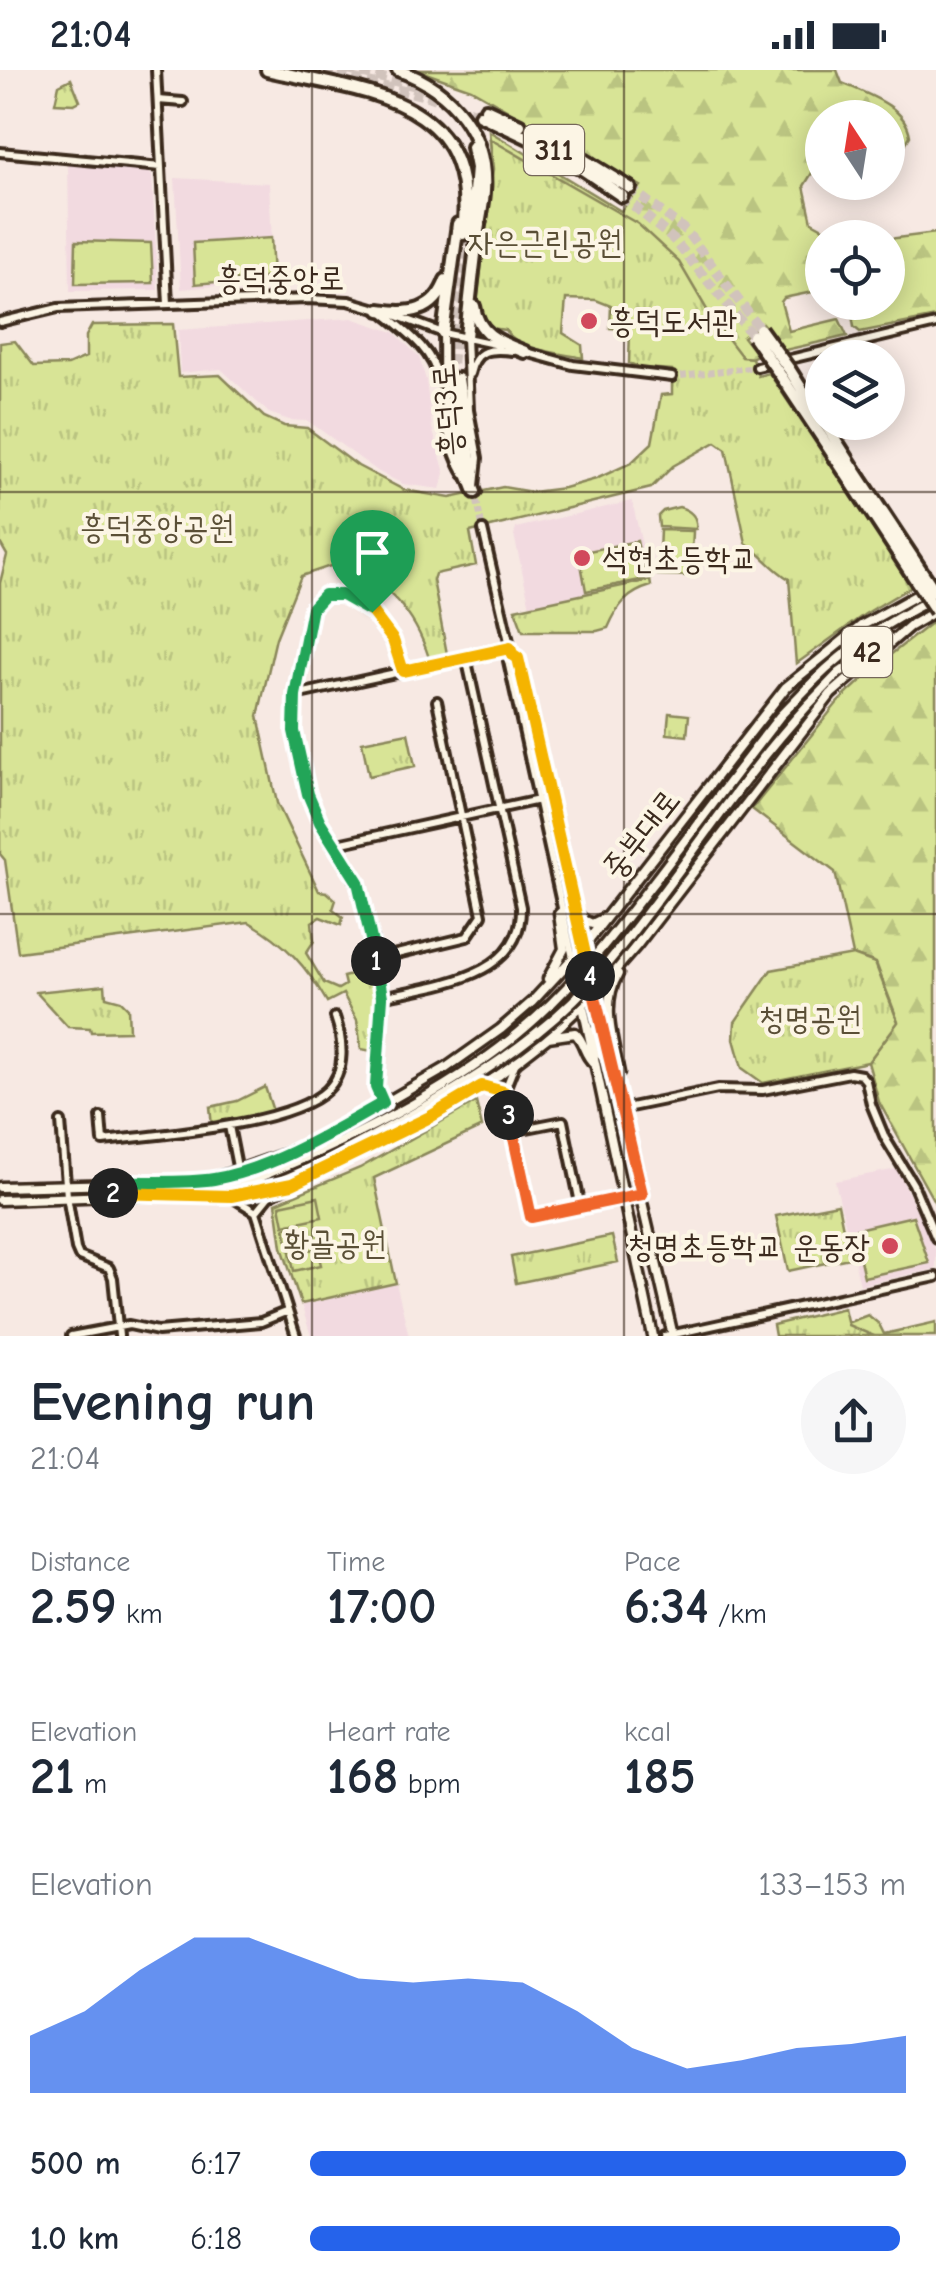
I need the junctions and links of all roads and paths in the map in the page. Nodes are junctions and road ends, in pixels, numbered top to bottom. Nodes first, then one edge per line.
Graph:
1 (156, 70) edge
2 (267, 70) edge
3 (402, 72) edge
4 (158, 100) junction
5 (183, 102) dead end
6 (483, 112) tunnel mouth
7 (0, 152) edge
8 (161, 166) junction
9 (626, 192) tunnel mouth
10 (463, 237) junction
11 (474, 268) junction
12 (168, 304) junction
13 (380, 310) junction
14 (0, 322) edge
15 (936, 324) edge
16 (757, 333) tunnel mouth
17 (443, 334) junction
18 (466, 337) junction
19 (525, 352) junction
20 (757, 367) tunnel mouth
21 (785, 372) junction
22 (672, 377) tunnel mouth
23 (458, 381) junction
24 (805, 398) edge
25 (445, 403) junction
26 (833, 440) edge
27 (849, 471) junction
28 (475, 492) joint
29 (483, 530) tunnel mouth
30 (936, 585) edge
31 (936, 595) edge
32 (936, 611) edge
33 (912, 624) junction
34 (511, 651) junction
35 (466, 657) junction
36 (403, 671) junction
37 (295, 695) junction
38 (437, 701) dead end
39 (539, 800) junction
40 (499, 809) junction
41 (462, 817) junction
42 (334, 845) junction
43 (562, 910) junction
44 (574, 910) junction
45 (608, 916) junction
46 (636, 945) junction
47 (583, 948) junction
48 (376, 958) junction
49 (573, 958) junction
50 (594, 994) junction
51 (382, 997) junction
52 (534, 1000) junction
53 (584, 1004) junction
54 (335, 1017) dead end
55 (590, 1032) junction
56 (548, 1037) junction
57 (608, 1058) junction
58 (516, 1062) junction
59 (596, 1066) junction
60 (614, 1080) junction
61 (482, 1086) junction
62 (504, 1092) junction
63 (383, 1103) junction
64 (622, 1109) junction
65 (101, 1118) dead end
66 (61, 1122) dead end
67 (230, 1126) junction
68 (512, 1131) junction
69 (238, 1172) junction
70 (213, 1179) junction
71 (113, 1182) junction
72 (66, 1183) junction
73 (292, 1184) junction
74 (36, 1185) junction
75 (0, 1186) edge
76 (195, 1194) junction
77 (642, 1194) junction
78 (113, 1195) junction
79 (67, 1196) junction
80 (231, 1196) junction
81 (37, 1198) junction
82 (623, 1198) junction
83 (0, 1200) edge
84 (581, 1208) junction
85 (256, 1212) junction
86 (936, 1238) edge
87 (936, 1277) edge
88 (288, 1312) junction
89 (262, 1322) junction
90 (116, 1327) junction
91 (158, 1330) junction
92 (670, 1335) edge
93 (71, 1336) edge
94 (119, 1336) edge
95 (167, 1336) edge
96 (265, 1336) edge
97 (296, 1336) edge
98 (653, 1336) edge

1 - 4 street
2 - 10 highway
3 - 10 highway
3 - 11 highway
4 - 5 street
4 - 8 street
6 - 9 highway, 311
7 - 8 street
8 - 12 street
10 - 13 highway
10 - 17 highway
11 - 18 highway
11 - 19 highway
12 - 13 street, 흥덕중앙로
12 - 14 street, 흥덕중앙로
13 - 17 street, 흥덕중앙로
13 - 25 street
15 - 20 street
16 - 21 highway, bridge
17 - 18 street, 흥덕중앙로
17 - 25 street, 흥덕3로
18 - 19 street, 흥덕중앙로
18 - 23 street, 흥덕3로
19 - 22 street, 흥덕중앙로
19 - 23 street
21 - 24 highway
21 - 27 highway
23 - 28 highway
25 - 28 street, 흥덕3로
26 - 27 highway
27 - 31 highway, bridge
27 - 32 highway, bridge
29 - 34 street
30 - 45 main road, 중부대로
31 - 70 main road, 중부대로 / 42, bridge
32 - 33 main road, 중부대로 / 42
33 - 46 main road, 중부대로
33 - 76 main road, 중부대로 / 42, bridge
34 - 35 street
34 - 39 street
34 - 44 street
35 - 36 street
35 - 40 street
36 - 37 street
36 - 37 street
37 - 42 street
38 - 41 street
39 - 40 street
39 - 43 street
40 - 41 street
40 - 51 street
41 - 42 street
41 - 48 street
42 - 48 street
43 - 49 street
43 - 52 main road
44 - 45 main road
44 - 47 street
45 - 47 main road, 중부대로
46 - 50 main road, 중부대로
46 - 60 main road
47 - 49 main road, 중부대로
47 - 50 main road
48 - 51 street
49 - 52 main road, 중부대로
49 - 53 main road
50 - 53 main road, 중부대로
50 - 57 main road
51 - 63 street
52 - 63 main road, 중부대로
53 - 55 main road
53 - 56 main road, 중부대로
54 - 67 street
55 - 57 main road
55 - 59 main road
56 - 58 main road, 중부대로
56 - 59 main road
57 - 60 main road
58 - 61 main road, 중부대로
58 - 62 street
59 - 82 main road
60 - 64 main road
61 - 62 street
61 - 73 main road, 중부대로
62 - 68 street
63 - 69 main road, 중부대로
64 - 77 main road
64 - 86 street
65 - 67 street
66 - 72 street
67 - 69 street
68 - 84 street
68 - 84 street
69 - 70 main road, 중부대로
70 - 71 main road, 중부대로 / 42
71 - 72 main road, 중부대로 / 42
71 - 78 main road
72 - 74 main road, 중부대로 / 42
72 - 79 street
73 - 80 main road, 중부대로
73 - 85 street
74 - 75 main road, 중부대로 / 42
74 - 81 main road
76 - 78 main road, 중부대로 / 42
76 - 80 main road, 중부대로
77 - 82 street
77 - 92 main road
78 - 79 main road, 중부대로 / 42
79 - 81 main road, 중부대로 / 42
79 - 90 street
80 - 85 street
81 - 83 main road, 중부대로 / 42
82 - 84 street
82 - 98 main road
85 - 88 street
87 - 92 street
88 - 89 street
88 - 97 street
89 - 91 street
89 - 96 street
90 - 91 street
90 - 93 street
90 - 94 street
91 - 95 street

